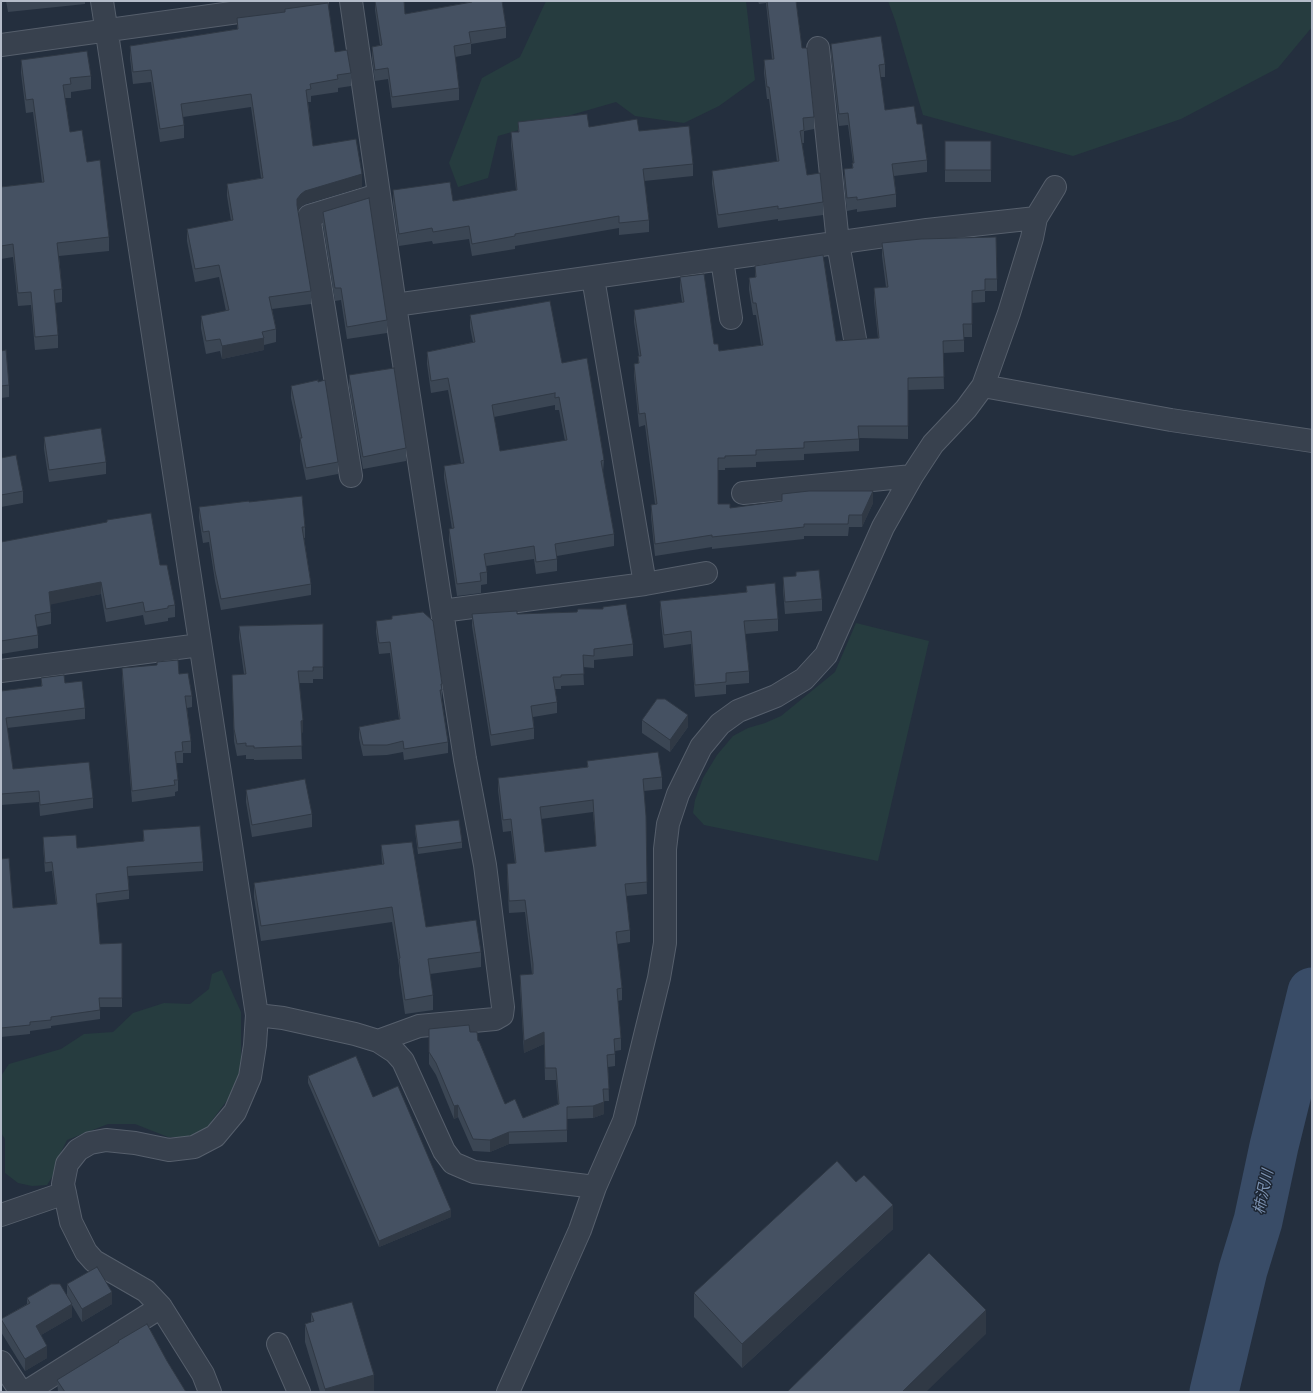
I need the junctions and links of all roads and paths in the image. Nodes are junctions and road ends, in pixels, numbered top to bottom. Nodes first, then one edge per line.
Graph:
1 (102, 1) edge
2 (317, 1) edge
3 (351, 1) edge
4 (106, 30) junction
5 (1, 45) edge
6 (818, 48) dead end
7 (1055, 187) dead end
8 (378, 195) junction
9 (1036, 218) junction
10 (838, 243) junction
11 (722, 260) junction
12 (593, 278) junction
13 (395, 305) junction
14 (731, 318) dead end
15 (855, 339) edge
16 (983, 386) junction
17 (1311, 441) edge
18 (351, 476) dead end
19 (912, 476) junction
20 (743, 493) dead end
21 (706, 573) dead end
22 (645, 584) junction
23 (442, 611) junction
24 (200, 645) junction
25 (1, 671) edge
26 (257, 1015) junction
27 (378, 1041) junction
28 (595, 1187) junction
29 (65, 1193) junction
30 (1, 1215) edge
31 (161, 1307) junction
32 (278, 1344) dead end
33 (1, 1362) edge
34 (21, 1392) edge
35 (26, 1392) edge
36 (210, 1392) edge
37 (299, 1392) edge
38 (508, 1392) edge

1 - 4 street
2 - 4 street
3 - 8 street
4 - 5 street
4 - 24 street
6 - 10 street
7 - 9 street
8 - 13 street
8 - 18 street
9 - 10 street
9 - 16 street
10 - 11 street
10 - 15 street
11 - 12 street
11 - 14 street
12 - 13 street
12 - 22 street
13 - 23 street
16 - 17 street
16 - 19 street
19 - 20 street
19 - 28 street
21 - 22 street
22 - 23 street
23 - 27 street
24 - 25 street
24 - 26 street
26 - 27 street
26 - 29 street
27 - 28 street
28 - 38 street
29 - 30 street
29 - 31 street
31 - 35 street
31 - 36 street
32 - 37 street
33 - 34 street

